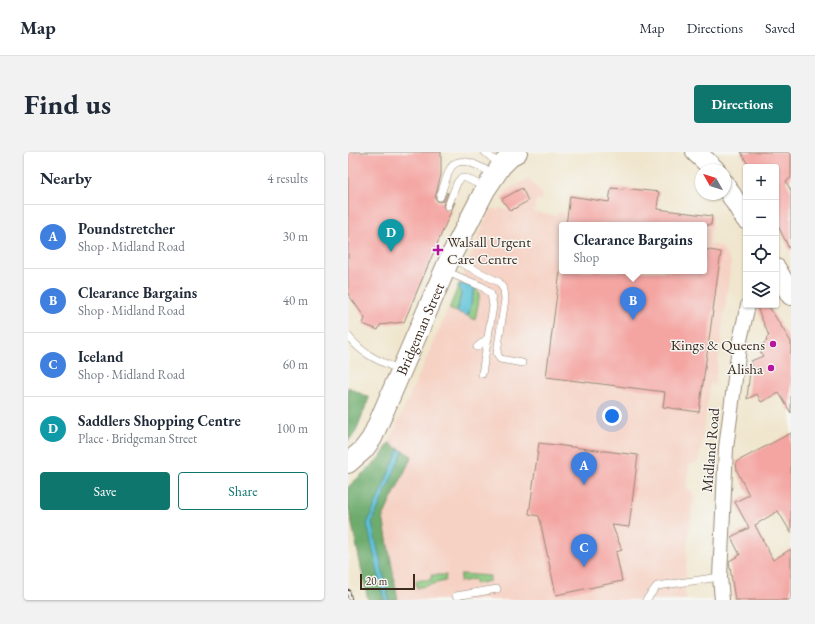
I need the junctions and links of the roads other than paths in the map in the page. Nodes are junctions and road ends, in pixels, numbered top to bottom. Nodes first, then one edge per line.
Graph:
1 (484, 152) edge
2 (517, 152) edge
3 (696, 152) edge
4 (709, 164) edge
5 (494, 176) junction
6 (731, 195) edge
7 (440, 197) dead end
8 (448, 206) dead end
9 (743, 214) edge
10 (448, 265) junction
11 (777, 272) edge
12 (791, 295) edge
13 (747, 308) edge
14 (348, 336) edge
15 (488, 338) junction
16 (477, 347) dead end
17 (522, 363) dead end
18 (402, 371) junction
19 (482, 374) dead end
20 (348, 464) edge
21 (720, 577) junction
22 (497, 589) dead end
23 (456, 596) dead end
24 (646, 600) edge
25 (722, 600) edge

1 - 5 lane
2 - 5 street, Bridgeman Street
3 - 4 street
5 - 7 lane
5 - 8 lane
5 - 10 street, Bridgeman Street
6 - 9 street
10 - 15 lane
10 - 17 lane
10 - 18 street, Bridgeman Street
11 - 12 street
13 - 21 street, Midland Road
14 - 18 lane
15 - 16 lane
15 - 19 lane
18 - 20 street, Bridgeman Street
21 - 24 lane
21 - 25 street, Midland Road
22 - 23 lane

